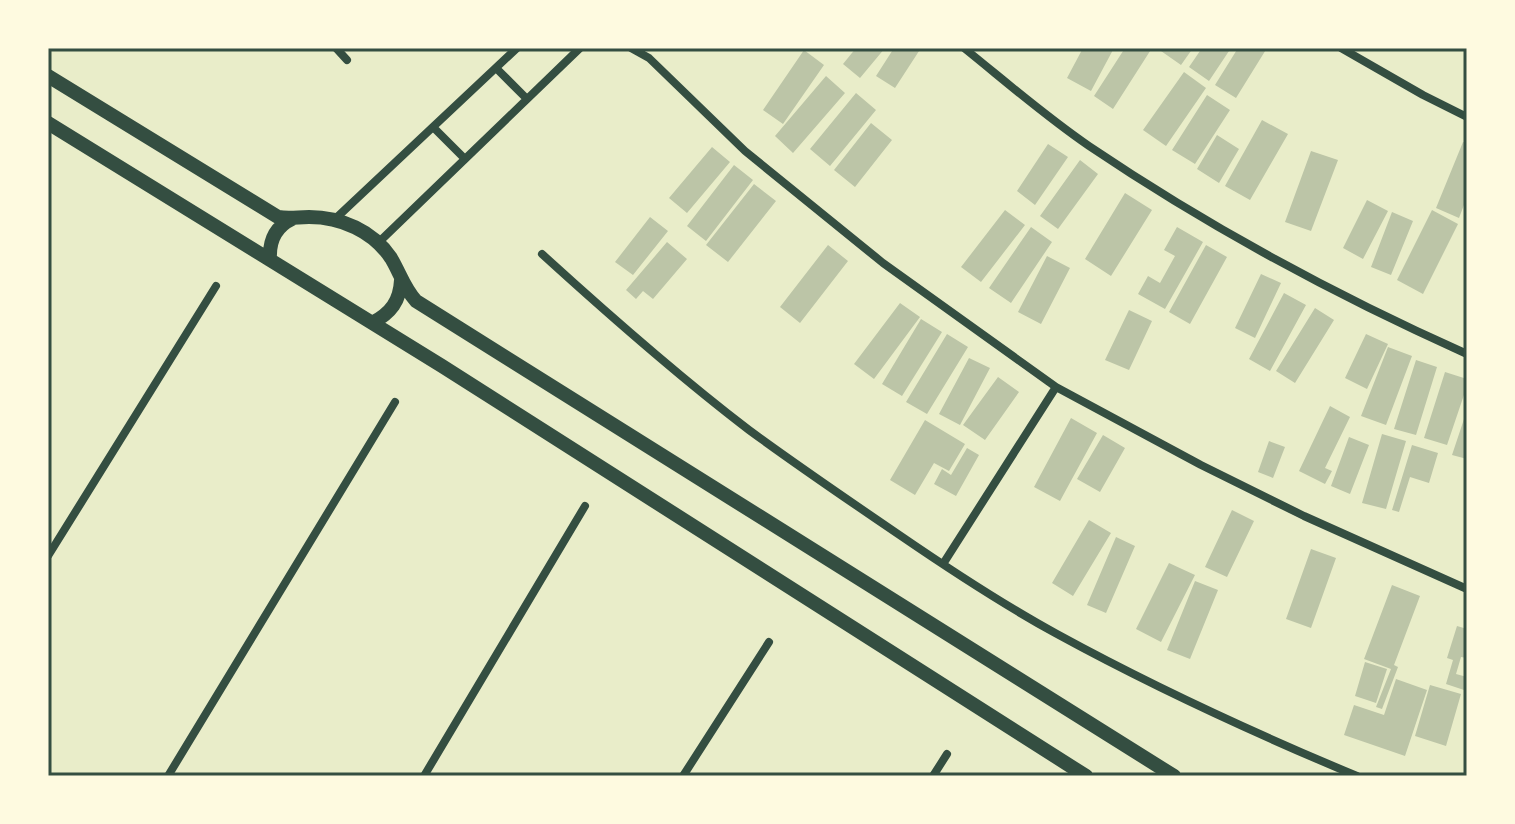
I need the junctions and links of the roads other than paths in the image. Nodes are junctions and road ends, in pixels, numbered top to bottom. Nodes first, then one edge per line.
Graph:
1 (336, 48) edge
2 (517, 48) edge
3 (580, 48) edge
4 (631, 48) edge
5 (644, 48) edge
6 (964, 48) edge
7 (1341, 48) edge
8 (649, 58) junction
9 (347, 60) dead end
10 (496, 68) junction
11 (48, 76) edge
12 (527, 99) junction
13 (1467, 117) edge
14 (48, 123) edge
15 (433, 127) junction
16 (465, 159) junction
17 (292, 219) junction
18 (334, 220) junction
19 (378, 243) junction
20 (542, 254) dead end
21 (270, 259) junction
22 (401, 280) junction
23 (216, 286) dead end
24 (372, 323) junction
25 (1467, 354) edge
26 (1056, 387) junction
27 (395, 402) dead end
28 (585, 506) dead end
29 (48, 556) edge
30 (943, 564) junction
31 (1467, 589) edge
32 (769, 642) dead end
33 (947, 754) dead end
34 (168, 776) edge
35 (424, 776) edge
36 (683, 776) edge
37 (933, 776) edge
38 (1086, 776) edge
39 (1174, 776) edge
40 (1357, 776) edge

1 - 9 street
2 - 10 street
3 - 12 street
4 - 8 street
5 - 8 street
6 - 25 street
7 - 13 street
8 - 26 street
10 - 12 street
10 - 15 street
11 - 17 street
12 - 16 street
14 - 21 street
15 - 16 street
15 - 18 street
16 - 19 street
17 - 18 street
17 - 21 street
18 - 19 street
19 - 22 street
20 - 30 street
21 - 24 street
22 - 24 street
22 - 39 street
23 - 29 street
24 - 38 street
26 - 30 street
26 - 31 street
27 - 34 street
28 - 35 street
30 - 40 street
32 - 36 street
33 - 37 street

